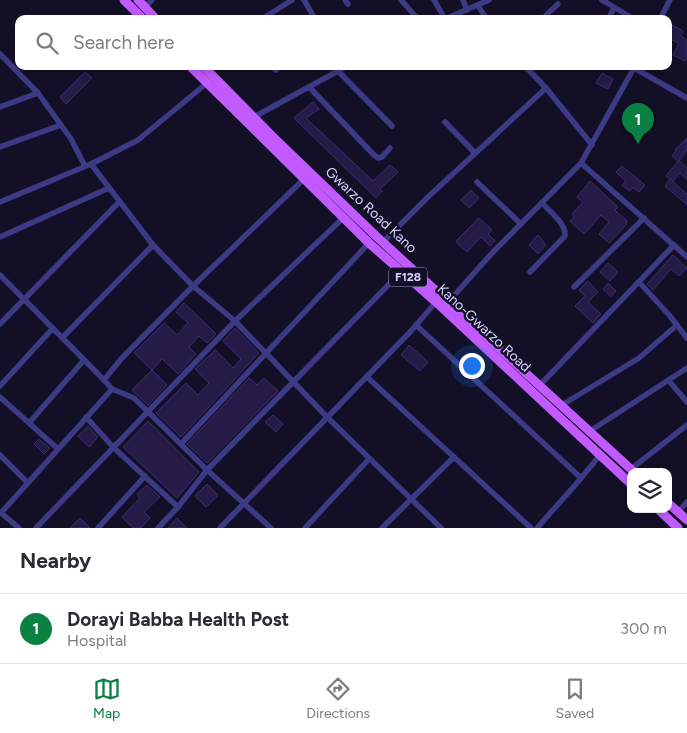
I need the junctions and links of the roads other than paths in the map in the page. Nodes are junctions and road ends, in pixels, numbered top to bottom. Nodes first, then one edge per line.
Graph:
1 (124, 0) edge
2 (138, 0) edge
3 (152, 0) edge
4 (292, 0) edge
5 (304, 0) edge
6 (402, 0) edge
7 (434, 0) edge
8 (463, 0) edge
9 (489, 0) edge
10 (602, 0) edge
11 (670, 0) edge
12 (558, 4) dead end
13 (478, 6) junction
14 (145, 7) junction
15 (614, 8) junction
16 (467, 10) junction
17 (139, 15) edge
18 (152, 15) edge
19 (272, 15) edge
20 (313, 15) edge
21 (415, 15) edge
22 (443, 15) edge
23 (455, 15) edge
24 (484, 15) edge
25 (546, 15) edge
26 (610, 15) edge
27 (627, 15) edge
28 (662, 15) edge
29 (0, 54) edge
30 (15, 69) edge
31 (16, 70) edge
32 (194, 70) edge
33 (207, 70) edge
34 (529, 70) edge
35 (633, 70) edge
36 (640, 70) edge
37 (338, 71) joint
38 (206, 83) junction
39 (309, 87) junction
40 (546, 88) junction
41 (38, 93) junction
42 (687, 98) edge
43 (0, 107) edge
44 (254, 117) junction
45 (445, 122) dead end
46 (61, 125) junction
47 (392, 126) dead end
48 (592, 145) junction
49 (0, 147) edge
50 (390, 148) dead end
51 (475, 153) junction
52 (581, 163) junction
53 (91, 164) junction
54 (85, 166) junction
55 (304, 179) junction
56 (477, 182) dead end
57 (108, 188) junction
58 (0, 202) edge
59 (119, 202) junction
60 (542, 203) junction
61 (343, 218) junction
62 (644, 218) junction
63 (521, 224) junction
64 (0, 237) edge
65 (383, 242) junction
66 (369, 243) junction
67 (153, 245) junction
68 (674, 245) junction
69 (687, 256) edge
70 (402, 271) junction
71 (530, 272) dead end
72 (0, 275) edge
73 (639, 282) junction
74 (193, 286) junction
75 (574, 287) dead end
76 (24, 299) junction
77 (449, 301) junction
78 (436, 302) junction
79 (235, 322) junction
80 (0, 324) edge
81 (416, 325) junction
82 (677, 325) junction
83 (53, 328) junction
84 (62, 338) junction
85 (687, 338) edge
86 (491, 340) junction
87 (485, 348) junction
88 (266, 353) junction
89 (84, 360) junction
90 (687, 368) edge
91 (367, 377) junction
92 (104, 380) junction
93 (669, 381) junction
94 (294, 382) junction
95 (540, 385) junction
96 (0, 386) edge
97 (112, 388) junction
98 (0, 397) edge
99 (687, 402) edge
100 (562, 405) junction
101 (149, 411) junction
102 (86, 417) junction
103 (327, 417) junction
104 (28, 423) junction
105 (687, 425) edge
106 (590, 431) junction
107 (181, 444) junction
108 (114, 448) junction
109 (58, 449) junction
110 (0, 455) edge
111 (600, 456) junction
112 (454, 457) junction
113 (369, 459) junction
114 (631, 468) edge
115 (635, 468) edge
116 (207, 470) junction
117 (145, 476) junction
118 (581, 478) junction
119 (627, 480) edge
120 (28, 483) junction
121 (411, 498) junction
122 (687, 502) edge
123 (243, 503) junction
124 (178, 507) junction
125 (672, 507) edge
126 (1, 512) edge
127 (678, 512) junction
128 (662, 513) edge
129 (687, 520) edge
130 (18, 528) edge
131 (36, 528) edge
132 (98, 528) edge
133 (158, 528) edge
134 (220, 528) edge
135 (270, 528) edge
136 (305, 528) edge
137 (382, 528) edge
138 (441, 528) edge
139 (531, 528) edge
140 (537, 528) edge
141 (678, 528) edge

1 - 17 main road
2 - 14 main road
3 - 14 street
4 - 19 street
5 - 20 street
6 - 21 street
7 - 22 street
8 - 16 street
9 - 13 street
10 - 15 street
11 - 28 street
12 - 25 street
13 - 16 street
13 - 24 street
14 - 18 main road
15 - 26 street
15 - 27 street
16 - 23 street
29 - 30 street
31 - 41 street
32 - 38 main road, Kano-Gwarzo Road / F128
33 - 44 main road, Gwarzo Road Kano / F128
34 - 40 street
35 - 48 street
36 - 42 street
37 - 39 street
37 - 47 street
38 - 53 street
38 - 55 main road, Kano-Gwarzo Road / F128
39 - 44 street
39 - 50 street
40 - 48 street
40 - 51 street
41 - 43 street
41 - 46 street
44 - 65 main road, Gwarzo Road Kano / F128
45 - 51 street
46 - 49 street
46 - 54 street
48 - 52 street
51 - 65 street
52 - 60 street
52 - 62 street
53 - 54 street
53 - 57 street
54 - 58 street
55 - 61 main road, Kano-Gwarzo Road / F128
55 - 74 street
56 - 63 street
57 - 59 street
57 - 64 street
59 - 67 street
59 - 76 street
60 - 63 street
60 - 71 street
61 - 66 main road, Kano-Gwarzo Road / F128
61 - 79 street
62 - 68 street
62 - 75 street
63 - 77 street
65 - 77 main road, Gwarzo Road Kano / F128
66 - 70 main road, Kano-Gwarzo Road / F128
66 - 88 street
67 - 74 street
67 - 84 street
68 - 69 street
68 - 73 street
70 - 78 main road, Kano-Gwarzo Road / F128
70 - 94 street
72 - 76 street
73 - 82 street
73 - 95 street
74 - 79 street
74 - 92 street
76 - 80 street
76 - 83 street
77 - 86 main road, Gwarzo Road Kano / F128
78 - 81 street
78 - 87 main road, Kano-Gwarzo Road / F128
79 - 88 street
79 - 101 street
81 - 91 street
81 - 118 street
82 - 85 street
82 - 100 street
83 - 84 street
83 - 96 street
84 - 89 street
86 - 87 main road
86 - 95 main road, Gwarzo Road Kano / F128
87 - 111 main road, Kano-Gwarzo Road / F128
88 - 94 street
88 - 107 street
89 - 92 street
89 - 104 street
90 - 93 street
91 - 103 street
91 - 112 street
92 - 97 street
93 - 99 street
93 - 106 street
94 - 103 street
94 - 116 street
95 - 100 main road, Gwarzo Road Kano / F128
97 - 101 street
97 - 102 street
98 - 104 street
100 - 106 main road, Gwarzo Road Kano / F128
101 - 107 street
101 - 108 street
102 - 108 street
102 - 109 street
103 - 113 street
103 - 123 street
104 - 109 street
105 - 115 street
106 - 114 main road, Gwarzo Road Kano / F128
107 - 116 street
108 - 117 street
108 - 131 street
109 - 120 street
110 - 120 street
111 - 118 street
111 - 119 main road, Kano-Gwarzo Road / F128
112 - 121 street
112 - 139 street
113 - 121 street
113 - 136 street
116 - 123 street
116 - 124 street
117 - 124 street
117 - 132 street
118 - 140 street
120 - 126 street
121 - 137 street
121 - 138 street
122 - 127 street
123 - 134 street
123 - 135 street
124 - 133 street
125 - 127 main road
126 - 130 street
127 - 129 main road
128 - 141 main road

